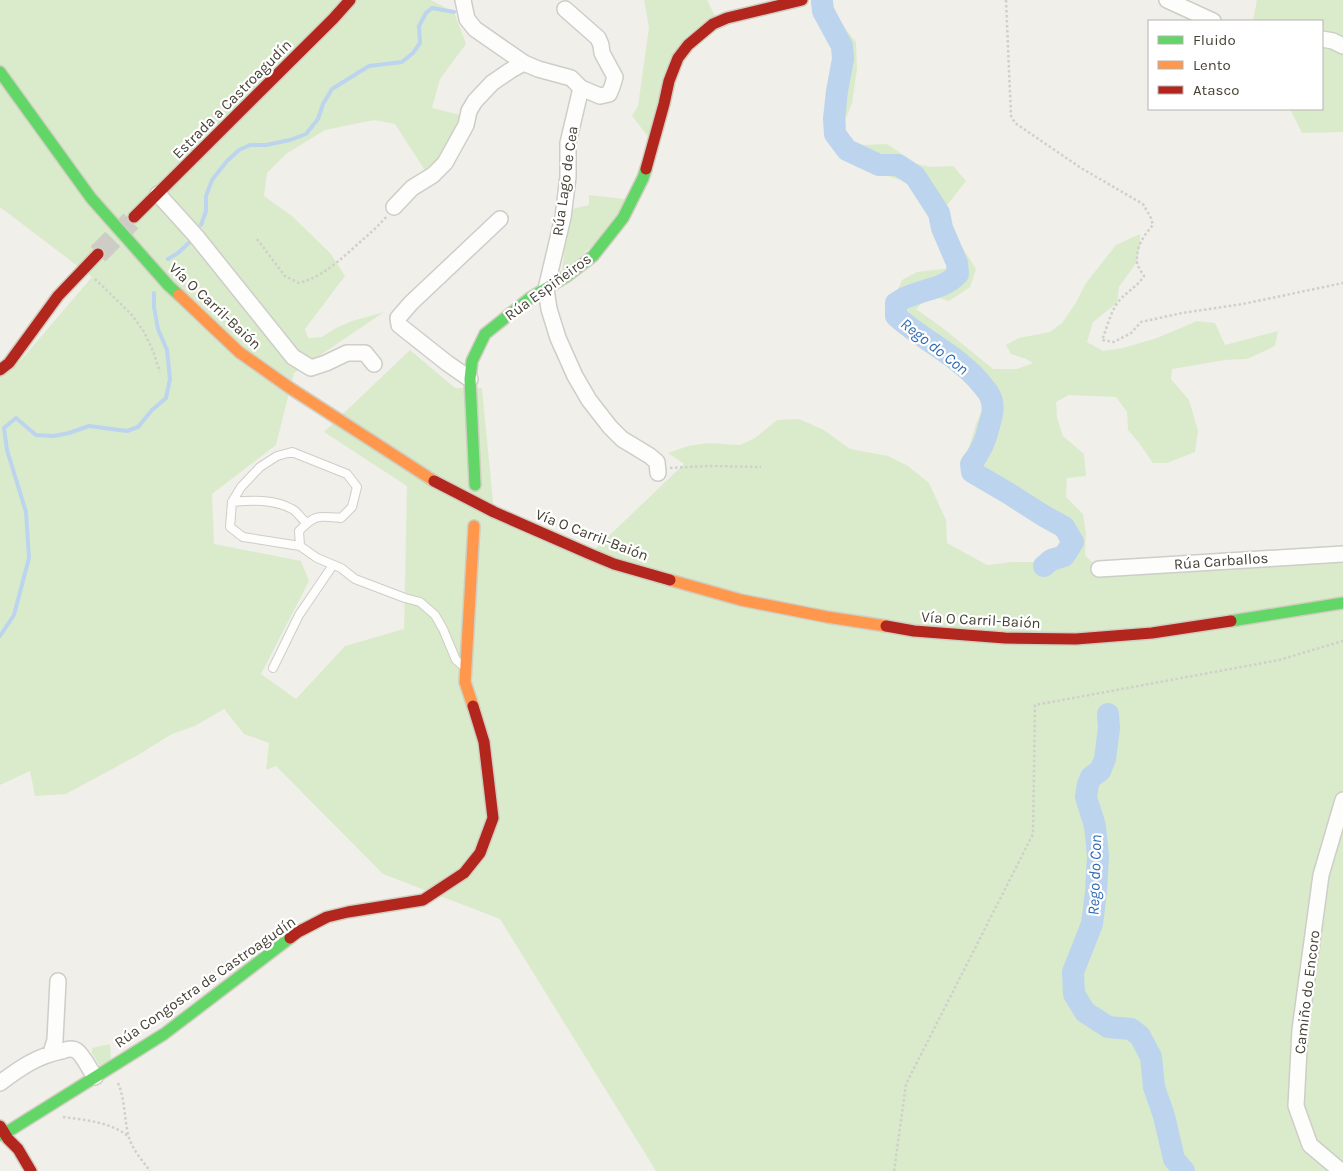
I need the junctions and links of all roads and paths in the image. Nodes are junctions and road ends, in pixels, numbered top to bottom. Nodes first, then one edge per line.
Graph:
1 (350, 0) edge
2 (463, 0) edge
3 (802, 0) edge
4 (1006, 0) edge
5 (1167, 0) edge
6 (565, 9) dead end
7 (1211, 20) edge
8 (1323, 39) edge
9 (1343, 46) edge
10 (524, 63) junction
11 (0, 72) edge
12 (581, 88) junction
13 (158, 194) junction
14 (394, 207) joint
15 (134, 217) tunnel mouth
16 (500, 219) dead end
17 (257, 240) dead end
18 (98, 254) tunnel mouth
19 (77, 276) junction
20 (1343, 283) edge
21 (546, 289) junction
22 (374, 364) dead end
23 (0, 370) edge
24 (160, 372) dead end
25 (470, 379) junction
26 (761, 467) dead end
27 (658, 468) joint
28 (476, 485) dead end
29 (232, 502) junction
30 (307, 523) junction
31 (474, 526) dead end
32 (300, 546) junction
33 (1343, 554) edge
34 (333, 565) junction
35 (1099, 569) dead end
36 (1343, 602) edge
37 (1343, 642) edge
38 (273, 668) dead end
39 (466, 668) junction
40 (1343, 800) edge
41 (58, 981) dead end
42 (51, 1053) junction
43 (111, 1067) junction
44 (95, 1077) junction
45 (0, 1083) edge
46 (42, 1110) junction
47 (1, 1131) edge
48 (128, 1136) junction
49 (31, 1171) edge
50 (150, 1171) edge
51 (894, 1171) edge
52 (1341, 1171) edge

1 - 13 main road, Estrada a Castroagudín
2 - 10 street
3 - 21 main road, Rúa Espiñeiros
4 - 20 path
5 - 7 street
6 - 12 street
8 - 9 street
10 - 12 street
10 - 14 street
11 - 36 main road, Vía O Carril-Baión
12 - 21 street, Rúa Lago de Cea
13 - 15 main road, Estrada a Castroagudín
13 - 22 street
14 - 17 path
16 - 25 street
18 - 19 main road
19 - 23 main road
19 - 24 path
21 - 25 main road, Rúa Espiñeiros
21 - 27 street, Rúa Lago de Cea
25 - 28 main road, Rúa Espiñeiros
26 - 27 path
29 - 30 lane
29 - 30 lane
29 - 32 lane
30 - 32 lane
31 - 39 main road, Rúa Congostra de Castroagudín
32 - 34 lane
33 - 35 street, Rúa Carballos
34 - 38 lane
34 - 39 lane
37 - 51 path
39 - 43 main road, Rúa Congostra de Castroagudín
40 - 52 street, Camiño do Encoro
41 - 42 street
42 - 44 street
42 - 45 street
43 - 44 main road, Rúa Congostra de Castroagudín
43 - 48 path
44 - 46 main road, Rúa Congostra de Castroagudín
46 - 47 main road, Rúa Congostra de Castroagudín
46 - 48 path
47 - 49 main road
48 - 50 path

